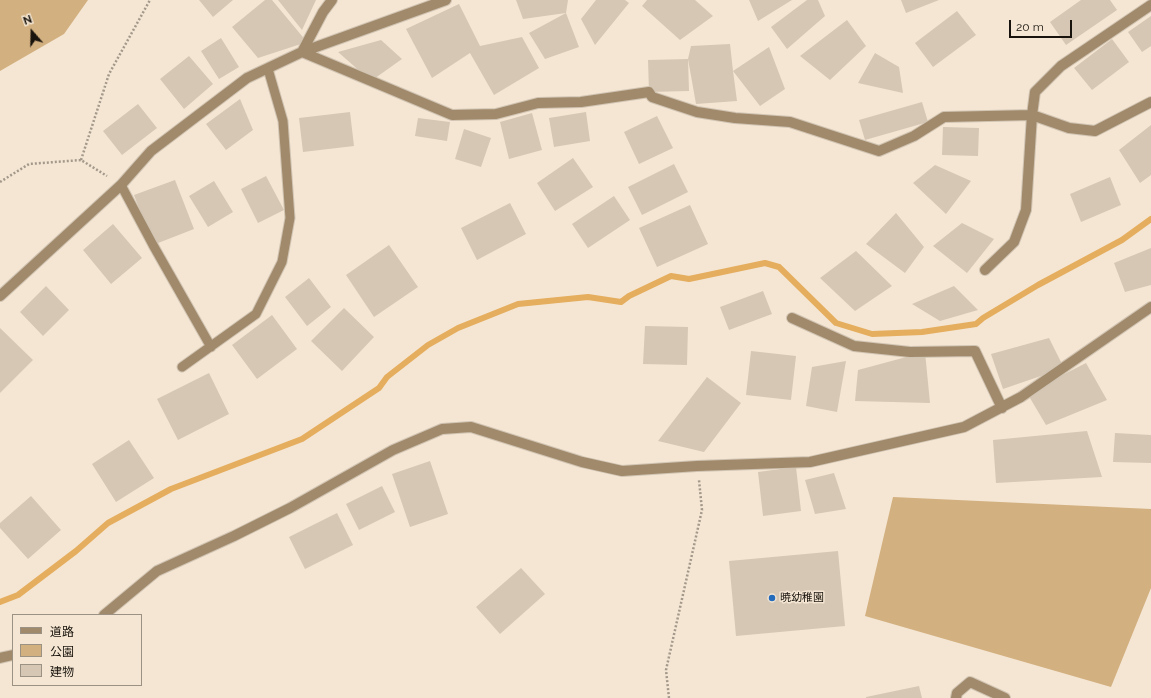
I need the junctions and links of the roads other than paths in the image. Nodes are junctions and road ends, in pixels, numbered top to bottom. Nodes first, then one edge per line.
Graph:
1 (332, 0) edge
2 (446, 0) edge
3 (1151, 5) edge
4 (302, 52) junction
5 (268, 69) junction
6 (1151, 102) edge
7 (1032, 116) junction
8 (121, 185) junction
9 (985, 270) dead end
10 (0, 296) edge
11 (1151, 307) edge
12 (792, 318) dead end
13 (211, 347) junction
14 (182, 367) dead end
15 (1002, 408) junction
16 (105, 614) edge
17 (12, 655) edge
18 (0, 658) edge
19 (956, 698) edge
20 (1005, 698) edge

1 - 4 street
2 - 4 street
3 - 7 street
4 - 5 street
4 - 7 street
5 - 8 street
5 - 13 lane
6 - 7 street
7 - 9 street
8 - 10 street
8 - 13 lane
11 - 15 street
12 - 15 street
13 - 14 lane
15 - 16 street
17 - 18 street
19 - 20 street

